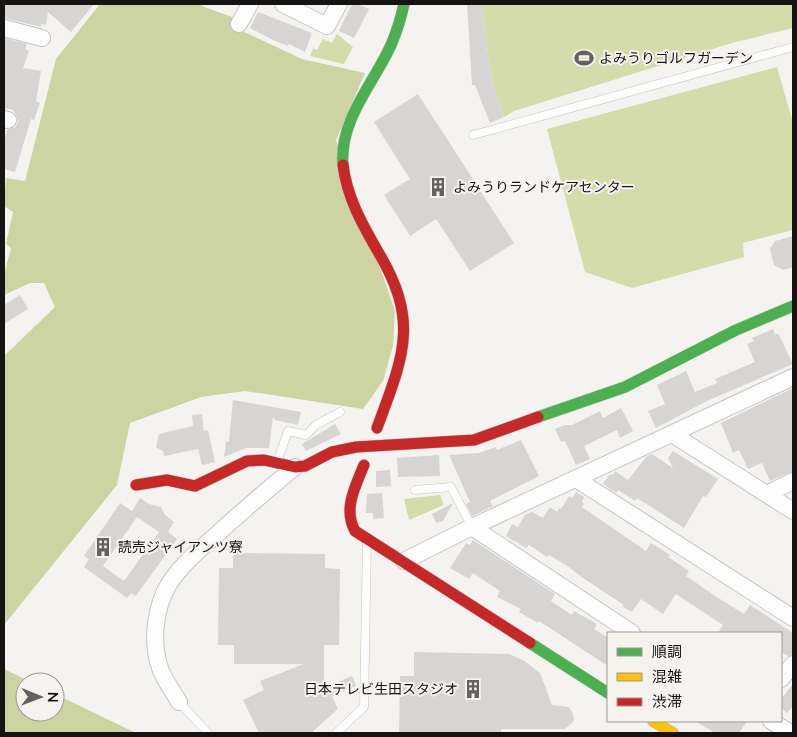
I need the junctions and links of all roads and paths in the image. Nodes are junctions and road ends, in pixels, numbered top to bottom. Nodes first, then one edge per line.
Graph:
1 (250, 4) edge
2 (283, 4) edge
3 (339, 4) edge
4 (404, 4) edge
5 (239, 24) dead end
6 (4, 28) edge
7 (42, 38) dead end
8 (793, 47) edge
9 (473, 135) dead end
10 (793, 306) edge
11 (793, 377) edge
12 (340, 412) dead end
13 (377, 428) dead end
14 (672, 434) junction
15 (278, 462) junction
16 (364, 465) dead end
17 (295, 467) junction
18 (576, 479) junction
19 (793, 481) edge
20 (136, 485) dead end
21 (414, 490) dead end
22 (767, 494) junction
23 (793, 511) edge
24 (472, 527) junction
25 (367, 540) junction
26 (404, 562) junction
27 (793, 618) edge
28 (630, 632) edge
29 (793, 664) edge
30 (782, 678) edge
31 (607, 692) edge
32 (178, 702) joint
33 (655, 722) edge
34 (773, 722) edge
35 (208, 733) edge
36 (336, 733) edge
37 (673, 733) edge
38 (791, 733) edge

1 - 5 street
2 - 3 street
4 - 13 street
6 - 7 street
8 - 9 lane
10 - 17 street
11 - 14 street
12 - 15 lane
14 - 18 street
14 - 22 street
15 - 17 street
15 - 20 street
16 - 25 street
17 - 32 street
18 - 24 street
18 - 27 street
19 - 22 street
21 - 24 lane
22 - 23 street
24 - 26 street
24 - 28 street
25 - 26 street
25 - 36 lane
26 - 31 street
29 - 30 street
32 - 35 lane
33 - 37 street
34 - 38 street

